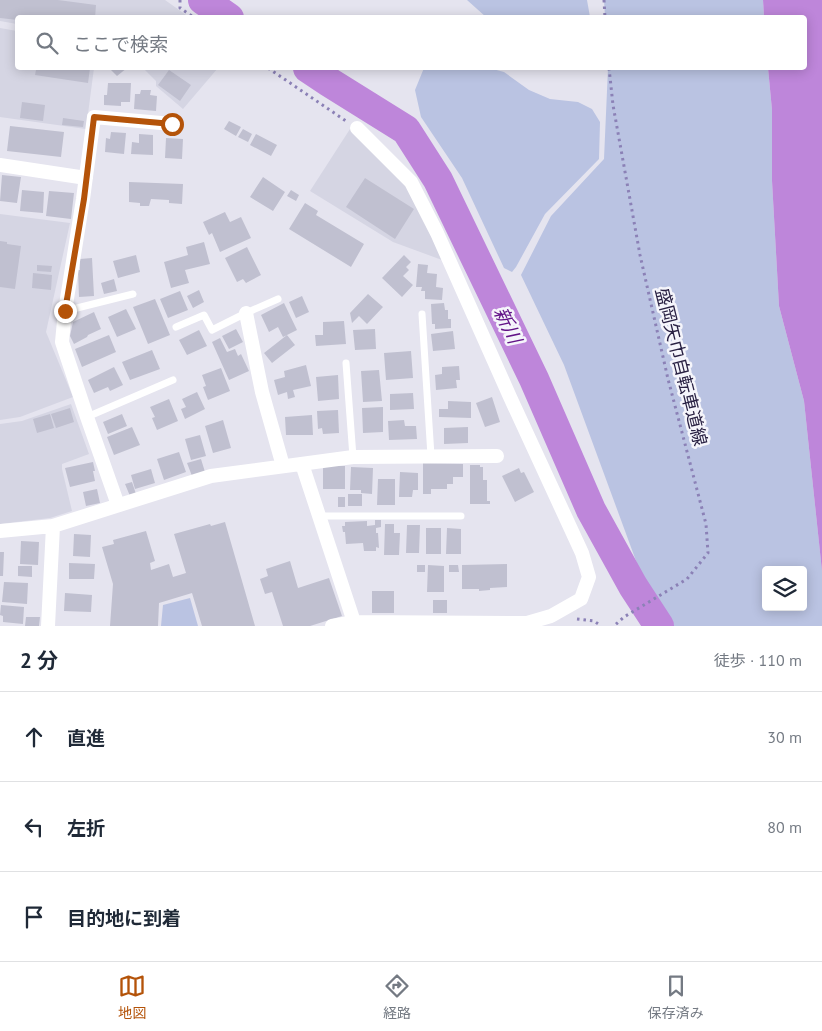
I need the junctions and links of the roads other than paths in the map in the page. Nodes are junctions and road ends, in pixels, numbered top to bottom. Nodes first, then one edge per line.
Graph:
1 (172, 124) dead end
2 (357, 128) road end
3 (0, 165) edge
4 (86, 178) junction
5 (133, 294) dead end
6 (278, 299) dead end
7 (65, 311) junction
8 (246, 313) junction
9 (422, 314) dead end
10 (176, 327) dead end
11 (346, 363) dead end
12 (173, 380) dead end
13 (87, 417) junction
14 (431, 456) junction
15 (497, 456) dead end
16 (353, 457) junction
17 (302, 464) junction
18 (283, 466) junction
19 (118, 505) junction
20 (319, 516) junction
21 (460, 516) dead end
22 (53, 526) junction
23 (0, 531) edge
24 (354, 622) junction
25 (527, 624) edge
26 (48, 626) edge
27 (332, 626) edge

1 - 4 street
2 - 25 street
3 - 4 street
4 - 7 street
5 - 7 lane
6 - 8 lane
7 - 13 street
8 - 10 lane
8 - 18 street
9 - 14 lane
11 - 16 lane
12 - 13 lane
13 - 19 street
14 - 15 street
14 - 16 street
16 - 17 street
17 - 18 street
17 - 20 street
18 - 19 street
19 - 22 street
20 - 21 lane
20 - 24 street
22 - 23 street
22 - 26 street
24 - 25 street
24 - 27 street

